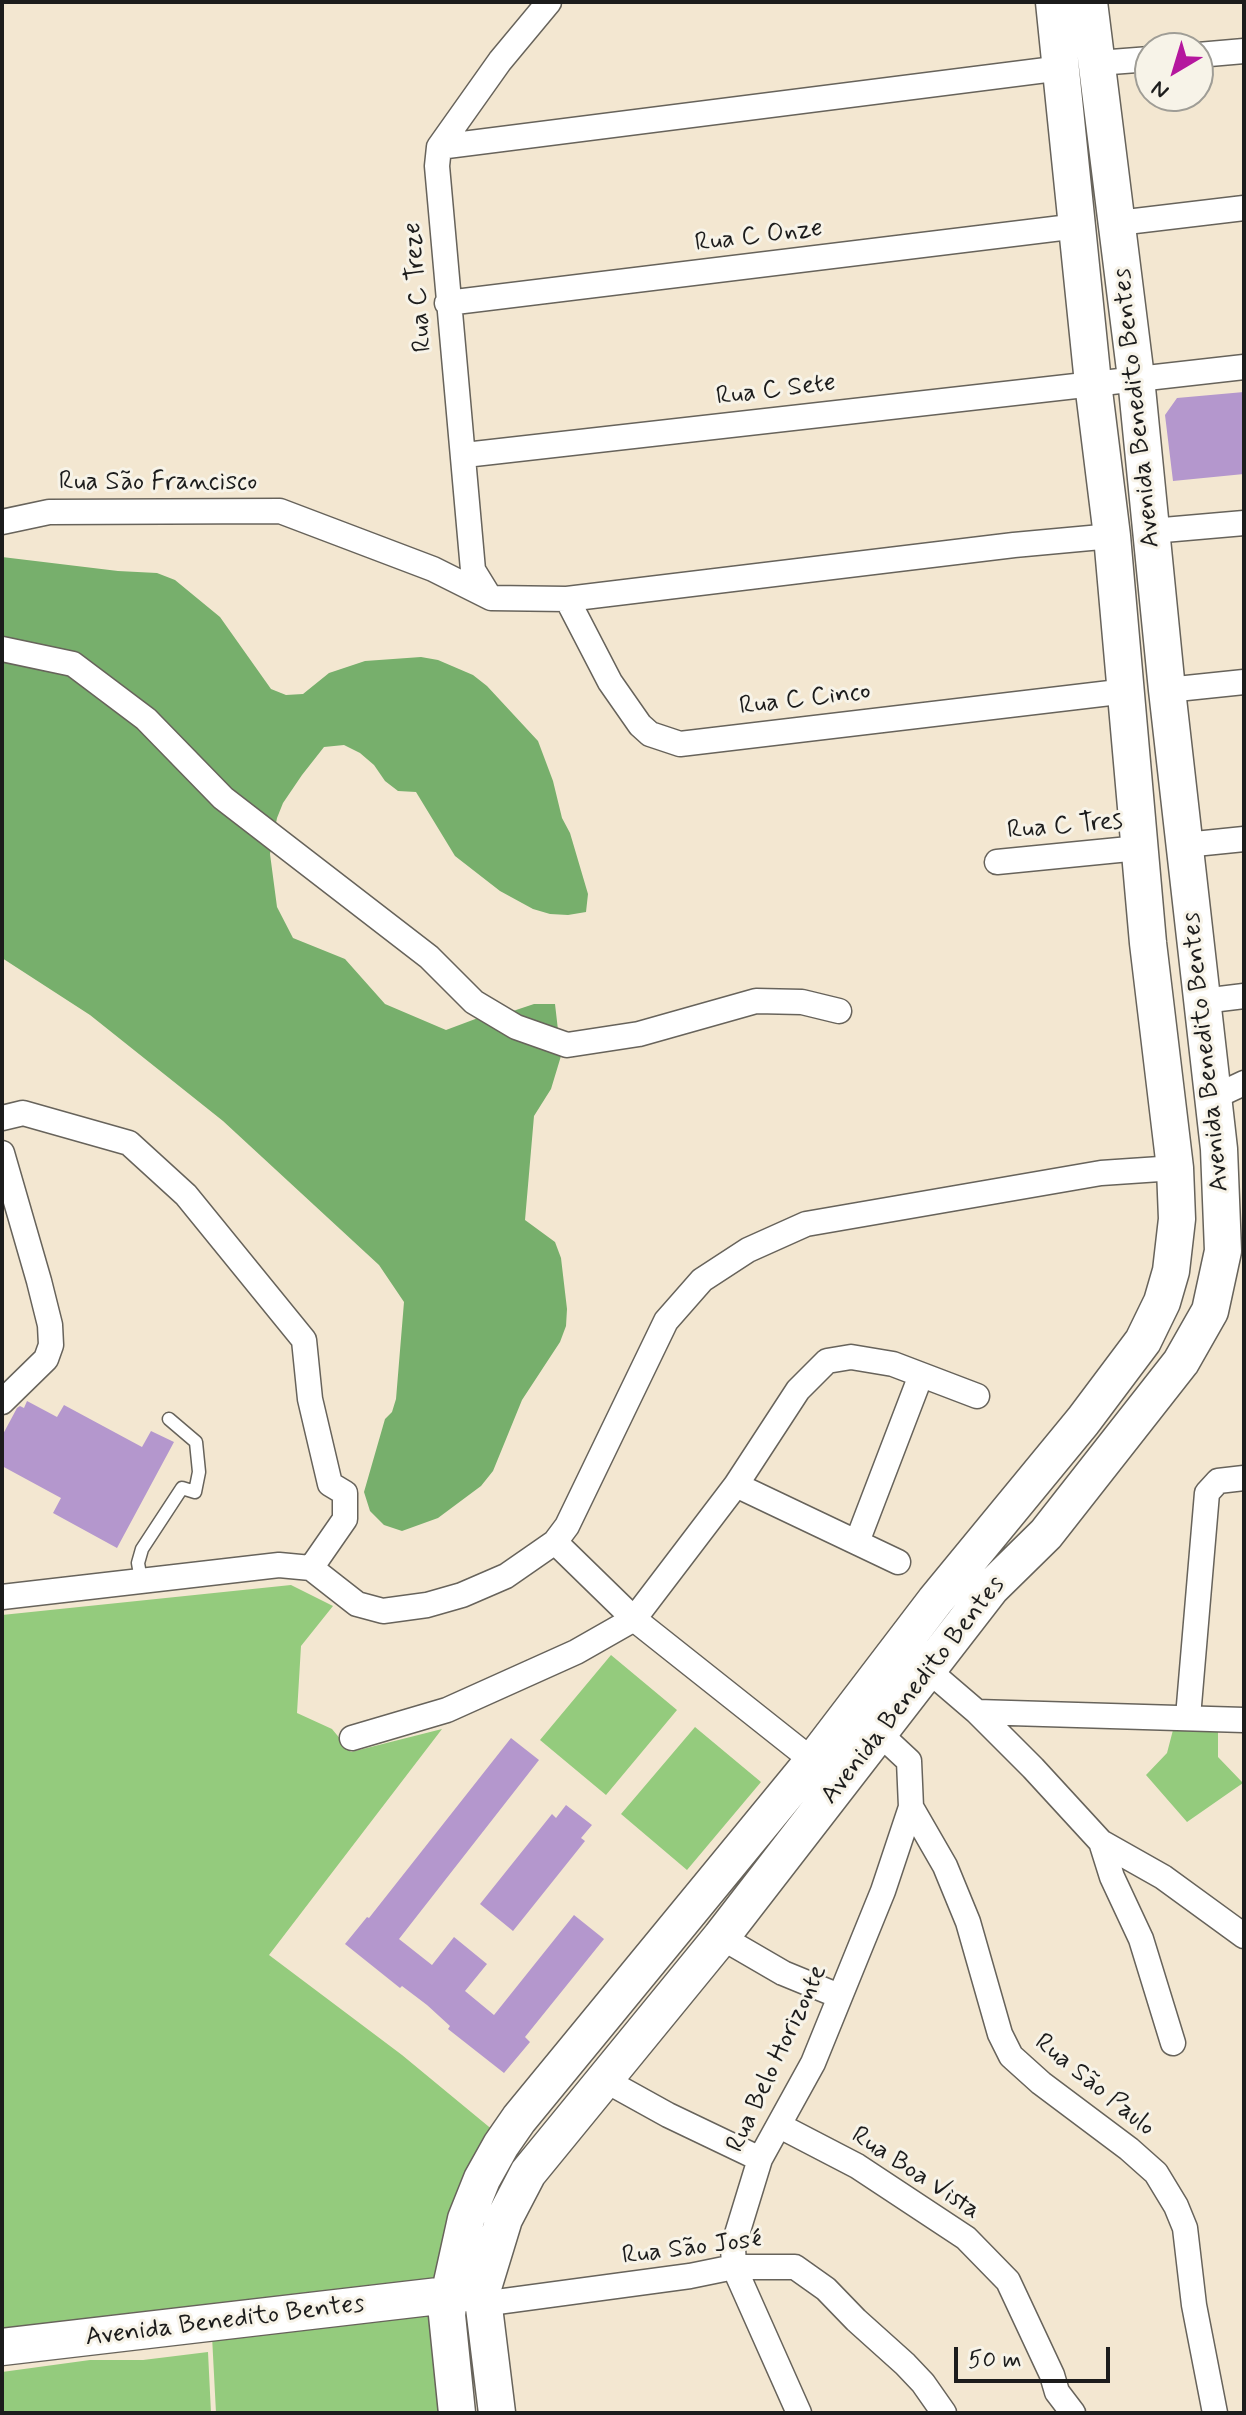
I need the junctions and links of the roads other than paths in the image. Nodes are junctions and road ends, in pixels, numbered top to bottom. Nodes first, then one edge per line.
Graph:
1 (549, 2) edge
2 (1054, 2) edge
3 (1089, 2) edge
4 (1244, 51) edge
5 (1214, 54) edge
6 (1134, 60) edge
7 (1098, 63) junction
8 (1062, 68) junction
9 (439, 147) junction
10 (1244, 208) edge
11 (1118, 223) junction
12 (1078, 226) junction
13 (447, 303) junction
14 (1244, 367) edge
15 (1136, 378) junction
16 (1093, 383) junction
17 (465, 455) junction
18 (2, 522) edge
19 (1244, 523) edge
20 (1152, 531) junction
21 (1112, 536) junction
22 (491, 598) junction
23 (567, 599) junction
24 (2, 649) edge
25 (1244, 682) edge
26 (1167, 690) junction
27 (1127, 691) junction
28 (1244, 839) edge
29 (1185, 845) junction
30 (1139, 848) junction
31 (997, 862) dead end
32 (1195, 936) junction
33 (1148, 943) junction
34 (1244, 996) edge
35 (1203, 1001) junction
36 (839, 1011) dead end
37 (1228, 1090) edge
38 (2, 1118) edge
39 (2, 1153) edge
40 (1175, 1168) junction
41 (1233, 1197) edge
42 (921, 1375) junction
43 (977, 1396) dead end
44 (2, 1402) edge
45 (169, 1419) dead end
46 (1244, 1478) edge
47 (736, 1485) junction
48 (555, 1542) junction
49 (857, 1542) junction
50 (898, 1562) dead end
51 (311, 1568) junction
52 (977, 1577) junction
53 (141, 1580) junction
54 (2, 1597) edge
55 (634, 1619) junction
56 (928, 1670) junction
57 (977, 1712) junction
58 (1188, 1717) junction
59 (1244, 1720) edge
60 (880, 1734) junction
61 (352, 1738) dead end
62 (813, 1761) junction
63 (911, 1807) junction
64 (1101, 1842) junction
65 (1244, 1936) edge
66 (721, 1937) junction
67 (839, 1996) junction
68 (1173, 2043) dead end
69 (603, 2079) junction
70 (780, 2126) junction
71 (760, 2159) junction
72 (734, 2267) junction
73 (471, 2297) junction
74 (2, 2347) edge
75 (457, 2413) edge
76 (497, 2413) edge
77 (799, 2413) edge
78 (944, 2413) edge
79 (1073, 2413) edge
80 (1215, 2413) edge

1 - 9 street
2 - 8 street, Avenida Benedito Bentes
3 - 7 street, Avenida Benedito Bentes
4 - 5 street
6 - 7 street
7 - 11 street, Avenida Benedito Bentes
8 - 9 street
8 - 12 street, Avenida Benedito Bentes
9 - 13 street, Rua C Treze
10 - 11 street
11 - 15 street, Avenida Benedito Bentes
12 - 13 street, Rua C Onze
12 - 16 street, Avenida Benedito Bentes
13 - 17 street, Rua C Treze
14 - 15 street, Rua C Sete
15 - 16 street, Rua C Sete
15 - 20 street, Avenida Benedito Bentes
16 - 17 street, Rua C Sete
16 - 21 street, Avenida Benedito Bentes
17 - 22 street, Rua C Treze
18 - 22 street, Rua São Francisco
19 - 20 street
20 - 26 street, Avenida Benedito Bentes
21 - 23 street
21 - 27 street, Avenida Benedito Bentes
22 - 23 street
23 - 27 street, Rua C Cinco
24 - 36 street
25 - 26 street
26 - 29 street, Avenida Benedito Bentes
27 - 30 street, Avenida Benedito Bentes
28 - 29 street
29 - 32 street, Avenida Benedito Bentes
30 - 31 street, Rua C Tres
30 - 33 street, Avenida Benedito Bentes
32 - 33 street
32 - 35 street, Avenida Benedito Bentes
33 - 40 street, Avenida Benedito Bentes
34 - 35 street
35 - 37 street, Avenida Benedito Bentes
37 - 41 street, Avenida Benedito Bentes
38 - 51 street
39 - 44 street
40 - 48 street
40 - 52 street, Avenida Benedito Bentes
41 - 52 street, Avenida Benedito Bentes
42 - 43 street
42 - 47 street
42 - 49 street
45 - 53 lane
46 - 58 street
47 - 49 street
47 - 55 street
48 - 51 street
48 - 55 street
49 - 50 street
51 - 53 street
52 - 56 street, Avenida Benedito Bentes
52 - 62 street, Avenida Benedito Bentes
53 - 54 street
55 - 61 street
55 - 62 street
56 - 57 street
56 - 60 street, Avenida Benedito Bentes
57 - 58 street
57 - 64 street
58 - 59 street
60 - 63 street, Rua Belo Horizonte
60 - 66 street, Avenida Benedito Bentes
62 - 73 street, Avenida Benedito Bentes
63 - 67 street, Rua Belo Horizonte
63 - 80 street, Rua São Paulo
64 - 65 street
64 - 68 street
66 - 67 street
66 - 69 street, Avenida Benedito Bentes
67 - 70 street, Rua Belo Horizonte
69 - 71 street
69 - 73 street, Avenida Benedito Bentes
70 - 71 street, Rua Belo Horizonte
70 - 79 street, Rua Boa Vista
71 - 72 street, Rua Belo Horizonte
72 - 73 street, Rua São José
72 - 77 street
72 - 78 street, Rua São José
73 - 74 street, Avenida Benedito Bentes
73 - 75 street, Avenida Benedito Bentes
73 - 76 street, Avenida Benedito Bentes

